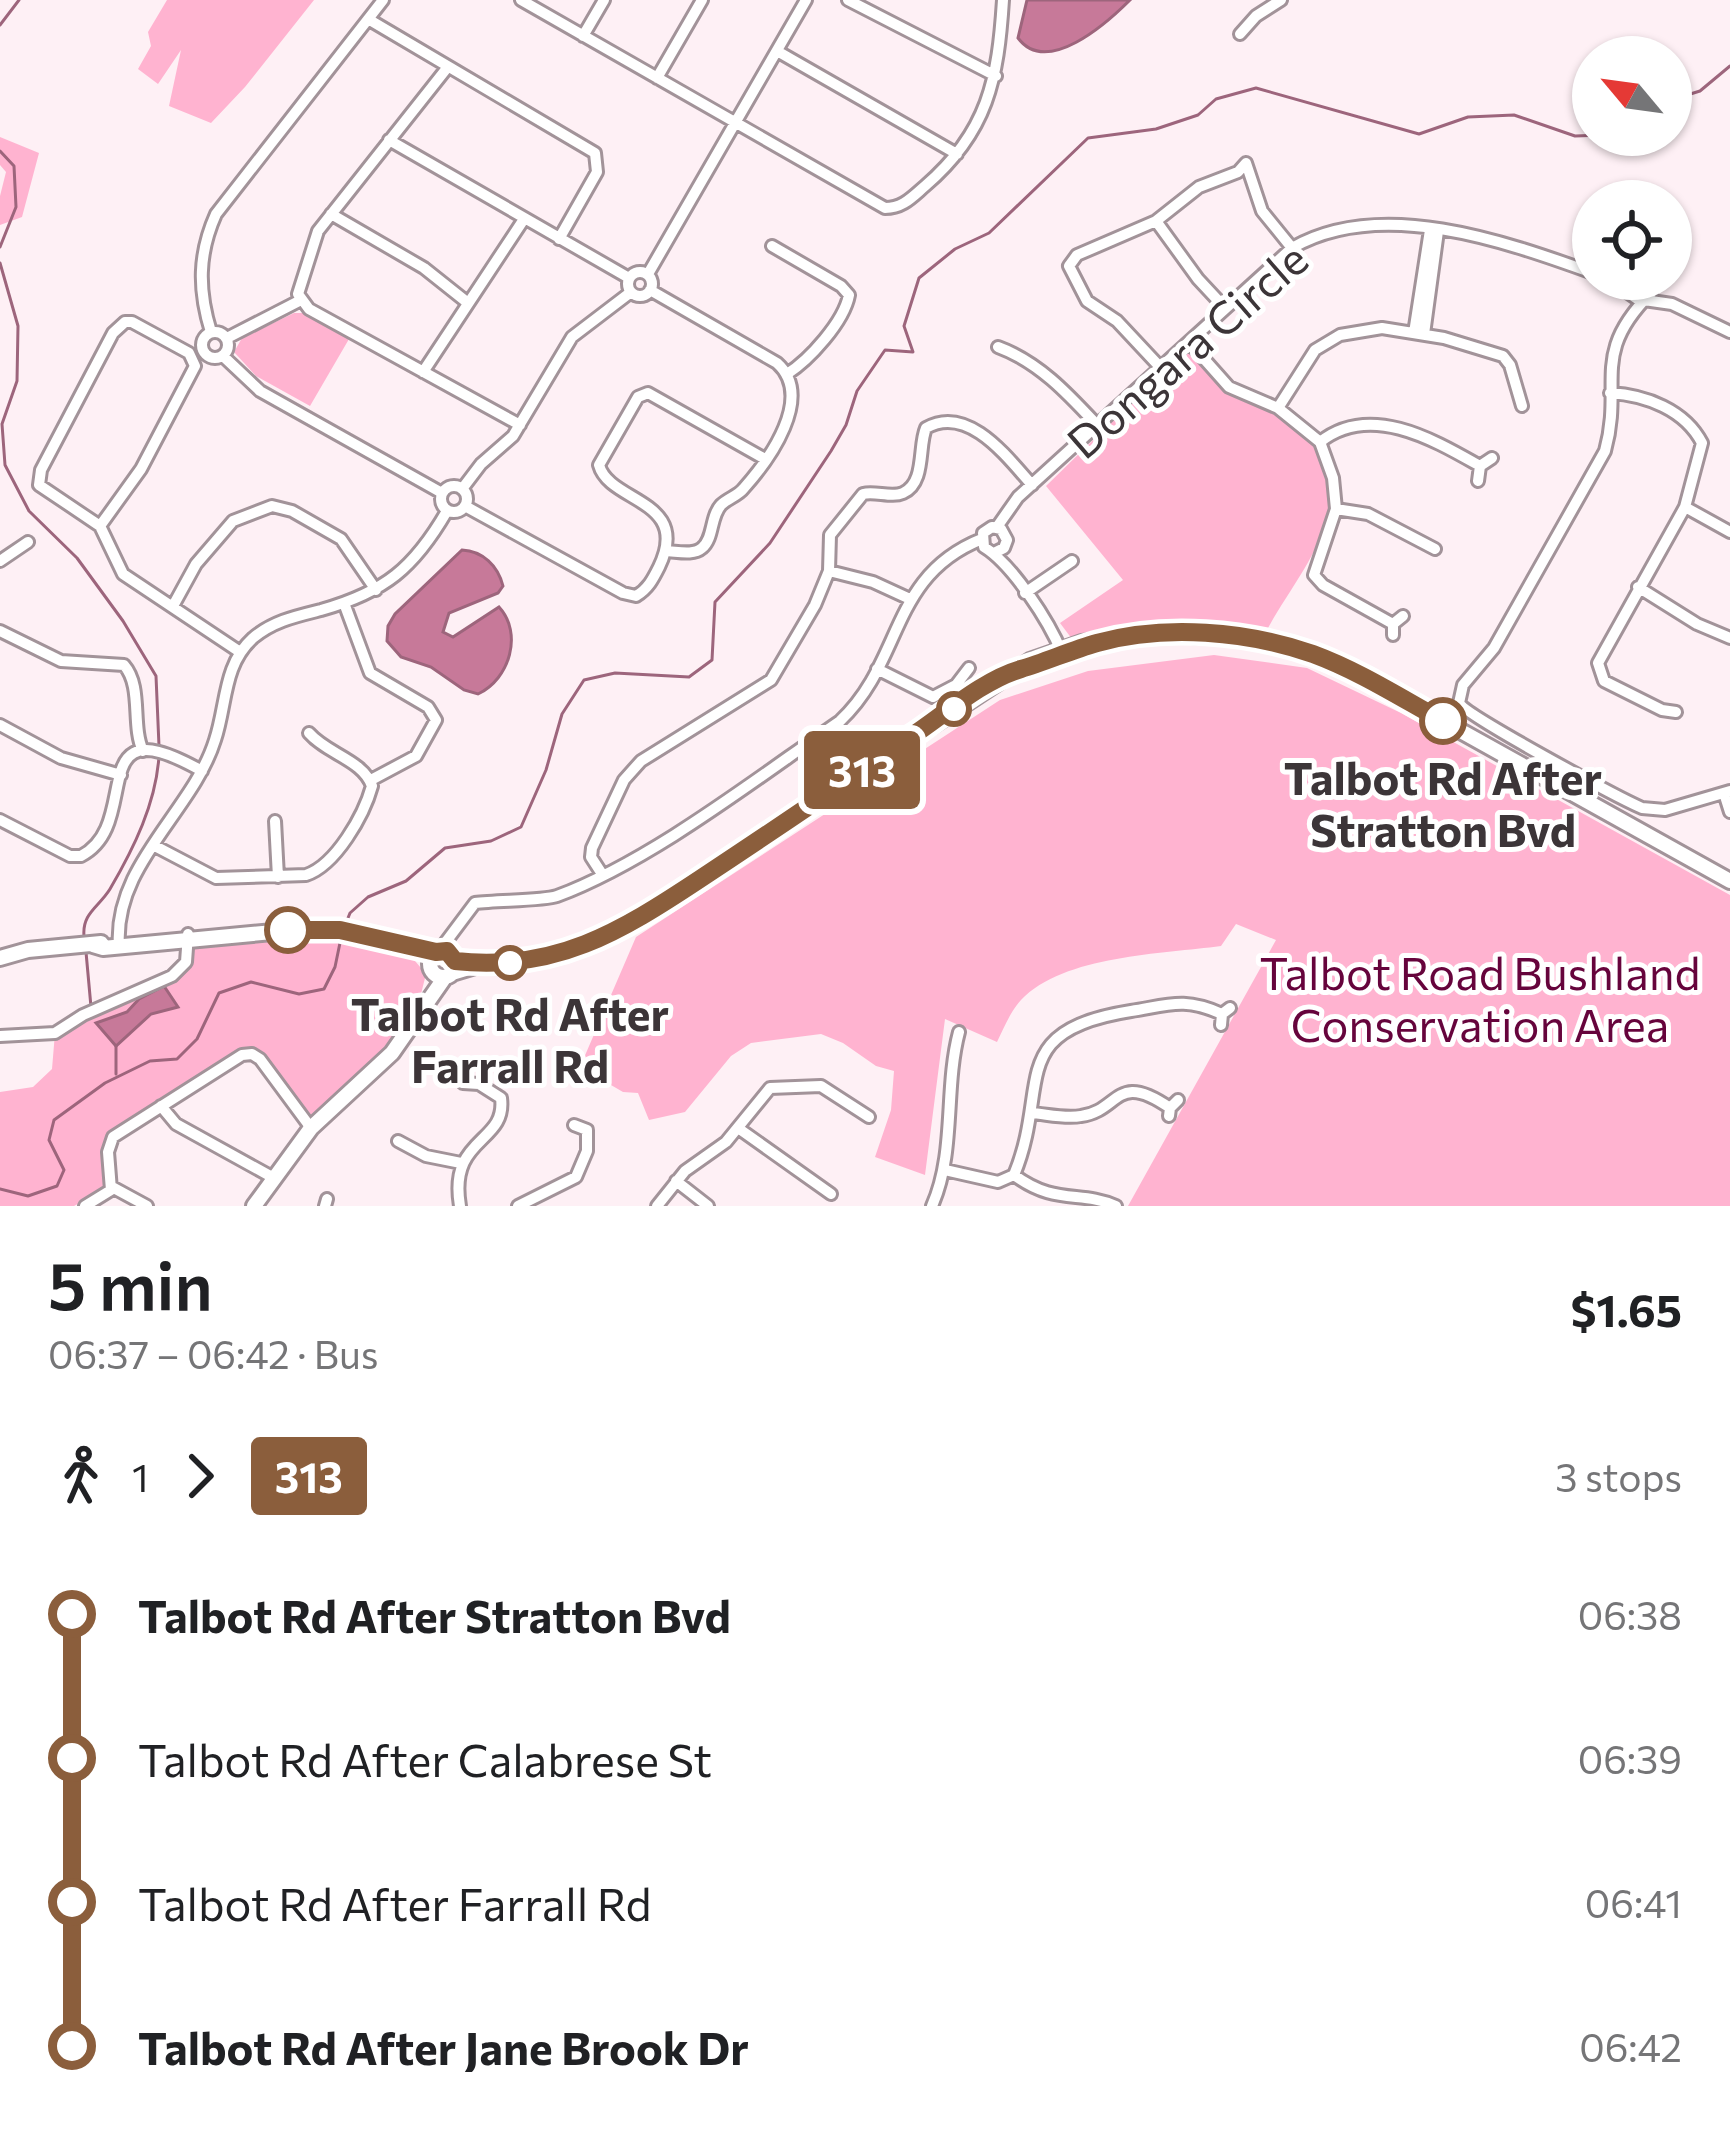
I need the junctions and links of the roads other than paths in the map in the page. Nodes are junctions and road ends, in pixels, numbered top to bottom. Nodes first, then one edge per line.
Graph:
1 (382, 0) edge
2 (521, 0) edge
3 (604, 0) edge
4 (702, 0) edge
5 (806, 0) edge
6 (848, 0) edge
7 (1003, 0) edge
8 (1281, 0) edge
9 (368, 19) junction
10 (1240, 34) dead end
11 (584, 36) junction
12 (777, 51) junction
13 (447, 68) junction
14 (996, 76) junction
15 (657, 78) junction
16 (735, 123) junction
17 (389, 140) junction
18 (957, 154) junction
19 (331, 214) junction
20 (524, 219) junction
21 (1156, 221) junction
22 (1434, 231) junction
23 (559, 238) junction
24 (190, 241) dead end
25 (205, 244) junction
26 (772, 246) dead end
27 (1292, 248) junction
28 (1572, 265) edge
29 (648, 274) junction
30 (629, 278) junction
31 (650, 290) junction
32 (632, 292) junction
33 (301, 300) junction
34 (1630, 300) edge
35 (1661, 300) edge
36 (1668, 300) edge
37 (468, 303) junction
38 (1672, 304) junction
39 (1225, 308) junction
40 (211, 332) junction
41 (1730, 332) edge
42 (1419, 334) junction
43 (227, 338) junction
44 (1189, 342) junction
45 (998, 347) dead end
46 (223, 356) junction
47 (1160, 367) junction
48 (423, 372) junction
49 (787, 374) junction
50 (1610, 393) junction
51 (1522, 406) dead end
52 (1278, 408) junction
53 (520, 425) junction
54 (1097, 425) junction
55 (1320, 442) junction
56 (1492, 458) dead end
57 (765, 459) junction
58 (1480, 466) junction
59 (1478, 481) dead end
60 (1032, 485) junction
61 (462, 489) junction
62 (442, 493) junction
63 (465, 506) junction
64 (1685, 507) junction
65 (1336, 509) junction
66 (447, 511) junction
67 (100, 526) junction
68 (1000, 529) junction
69 (1730, 532) edge
70 (28, 542) dead end
71 (991, 547) junction
72 (1438, 550) dead end
73 (665, 551) junction
74 (0, 561) edge
75 (1072, 561) dead end
76 (829, 572) junction
77 (1638, 587) junction
78 (376, 590) junction
79 (1025, 593) junction
80 (910, 599) junction
81 (344, 603) junction
82 (173, 606) junction
83 (1396, 625) dead end
84 (0, 631) edge
85 (1730, 638) edge
86 (240, 652) junction
87 (1058, 654) junction
88 (969, 668) dead end
89 (877, 669) junction
90 (1598, 670) junction
91 (1582, 675) dead end
92 (1676, 712) dead end
93 (0, 724) edge
94 (309, 733) dead end
95 (151, 751) junction
96 (202, 771) junction
97 (121, 775) junction
98 (371, 780) junction
99 (1727, 792) edge
100 (1730, 812) edge
101 (0, 820) edge
102 (275, 821) dead end
103 (153, 844) junction
104 (602, 874) junction
105 (278, 877) junction
106 (1730, 881) edge
107 (188, 937) junction
108 (122, 943) junction
109 (0, 958) edge
110 (443, 963) junction
111 (1224, 1015) dead end
112 (959, 1032) dead end
113 (0, 1036) edge
114 (464, 1083) dead end
115 (161, 1106) junction
116 (1172, 1108) dead end
117 (1031, 1113) junction
118 (596, 1117) dead end
119 (869, 1117) dead end
120 (311, 1128) junction
121 (738, 1128) junction
122 (395, 1138) dead end
123 (461, 1163) junction
124 (945, 1170) junction
125 (1014, 1175) junction
126 (272, 1177) junction
127 (676, 1181) junction
128 (112, 1187) junction
129 (833, 1198) edge
130 (1119, 1204) edge
131 (85, 1206) edge
132 (147, 1206) edge
133 (254, 1206) edge
134 (460, 1206) edge
135 (518, 1206) edge
136 (657, 1206) edge
137 (708, 1206) edge
138 (932, 1206) edge

1 - 9 street
2 - 11 street
3 - 11 street
4 - 15 street
5 - 12 street
6 - 14 street
7 - 14 street
8 - 10 street
9 - 13 street
9 - 25 street
11 - 15 street
12 - 16 street
12 - 18 street
13 - 17 street
13 - 23 street
14 - 18 street
15 - 16 street
16 - 18 street
16 - 29 street
17 - 19 street
17 - 20 street
19 - 33 street
19 - 37 street
20 - 23 street
20 - 37 street
21 - 27 street
21 - 39 street
21 - 47 street
22 - 27 street, Dongara Circle
22 - 28 street, Dongara Circle
22 - 42 street
23 - 30 street
24 - 25 street
25 - 40 street
26 - 49 street
27 - 39 street, Dongara Circle
29 - 30 street
29 - 31 street
30 - 32 street
31 - 32 street
31 - 49 street
32 - 53 street
33 - 43 street
33 - 48 street
34 - 50 street
35 - 38 street
36 - 38 street
37 - 48 street
38 - 41 street
39 - 44 street, Dongara Circle
40 - 43 street
40 - 46 street
42 - 51 street
42 - 52 street
43 - 46 street
44 - 47 street, Dongara Circle
44 - 52 street
45 - 54 street
46 - 62 street
47 - 54 street, Dongara Circle
48 - 53 street
49 - 57 street
50 - 64 street
50 - 99 street
52 - 55 street
53 - 61 street
54 - 60 street, Dongara Circle
55 - 58 street
55 - 65 street
56 - 58 street
57 - 73 street
57 - 73 street
58 - 59 street
60 - 68 street, Dongara Circle
60 - 76 street
61 - 62 street
61 - 63 street
62 - 66 street
63 - 66 street
63 - 73 street
64 - 69 street
64 - 77 street
65 - 72 street
65 - 83 street
66 - 78 street
67 - 67 street
67 - 82 street
68 - 71 street
68 - 71 street
70 - 74 street
71 - 79 street
71 - 80 street
75 - 79 street
76 - 80 street
76 - 104 street
77 - 85 street
77 - 90 street
78 - 81 street
78 - 82 street
79 - 87 street
80 - 89 street
81 - 86 street
81 - 98 street
82 - 86 street
84 - 95 street
86 - 96 street
87 - 106 main road
87 - 110 main road
88 - 89 street
89 - 104 street
90 - 91 street
90 - 92 street
93 - 97 street
94 - 98 street
95 - 96 street
95 - 97 street
96 - 103 street
97 - 101 street
98 - 105 street
99 - 100 street
102 - 105 street
103 - 105 street
103 - 108 street
104 - 110 street
107 - 108 main road
107 - 110 main road
107 - 113 street
108 - 109 main road
110 - 120 main road
111 - 117 street
112 - 124 street
114 - 123 street
115 - 120 street
115 - 126 street
115 - 128 street
116 - 117 street
117 - 125 street
118 - 135 street
119 - 121 street
120 - 126 main road
121 - 127 street
121 - 129 street
122 - 123 street
123 - 134 street
124 - 125 street
124 - 138 street
125 - 130 street
126 - 133 main road
127 - 136 street
127 - 137 street
128 - 131 street
128 - 132 street

